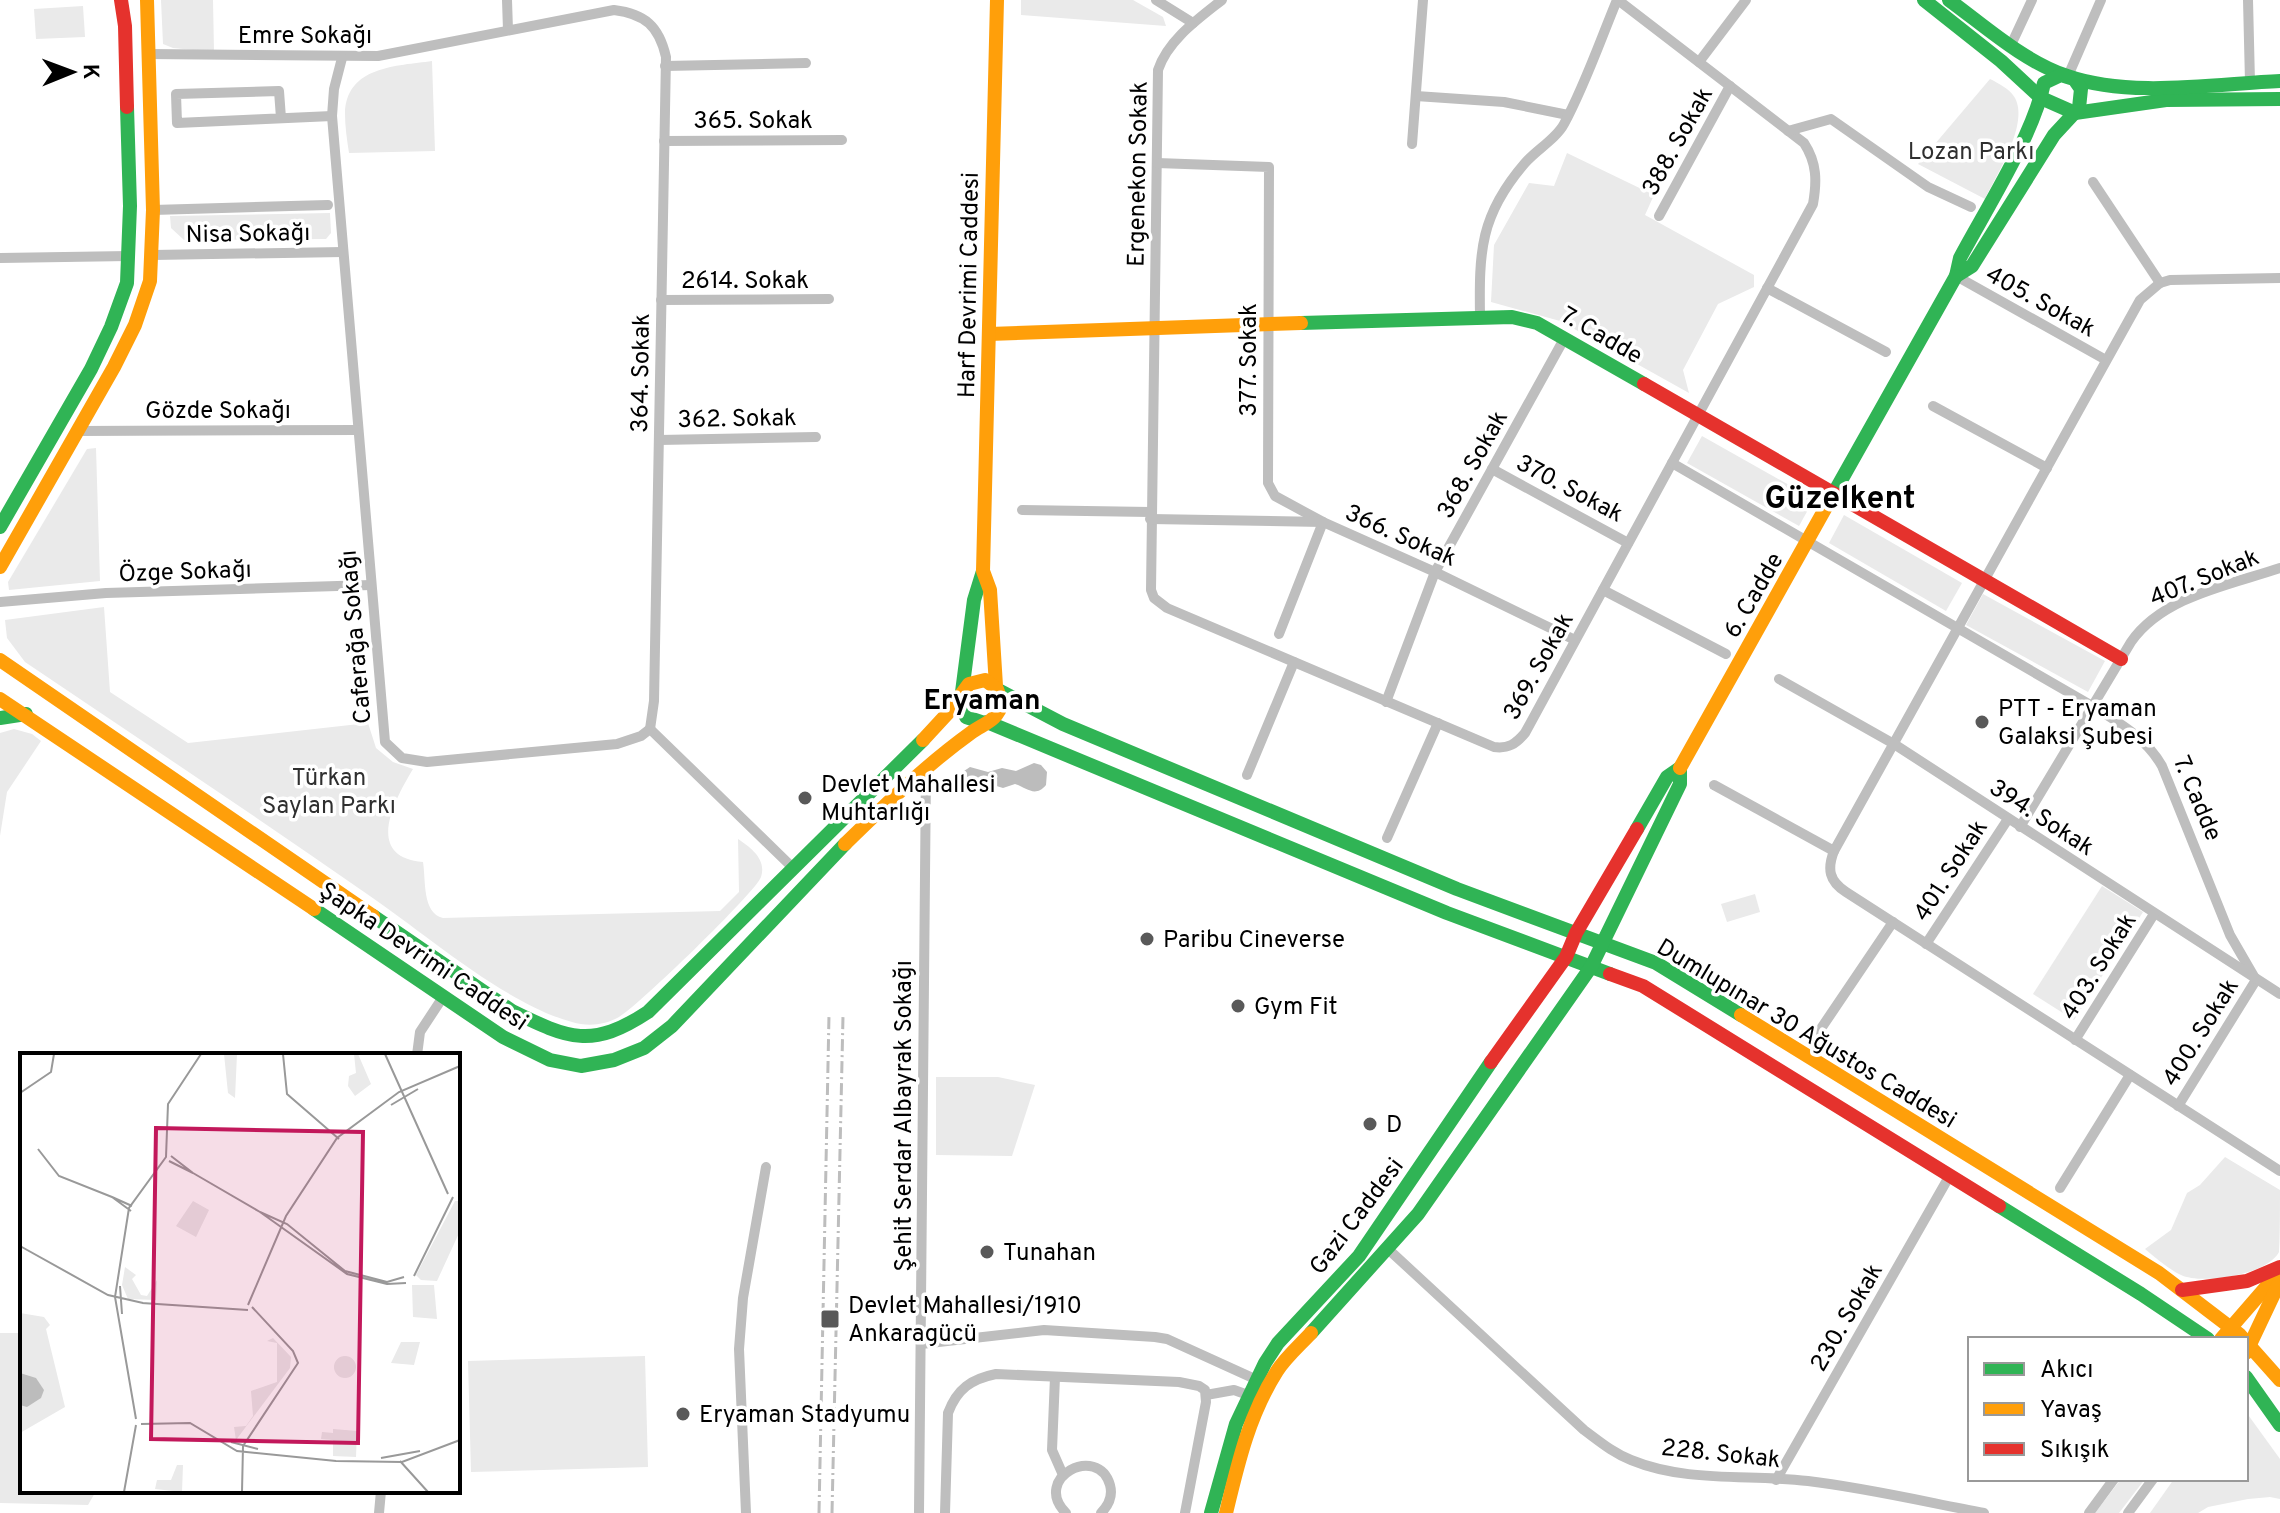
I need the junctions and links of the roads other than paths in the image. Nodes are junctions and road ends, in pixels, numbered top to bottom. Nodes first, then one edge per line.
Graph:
1 (121, 0) edge
2 (147, 0) edge
3 (507, 0) edge
4 (997, 0) edge
5 (1156, 0) edge
6 (1222, 0) edge
7 (1423, 0) edge
8 (1617, 0) edge
9 (1746, 0) edge
10 (1924, 0) edge
11 (1949, 0) edge
12 (2032, 0) edge
13 (2101, 0) edge
14 (2248, 0) edge
15 (649, 21) joint
16 (1193, 23) junction
17 (508, 30) junction
18 (2011, 45) junction
19 (148, 54) junction
20 (342, 58) junction
21 (1699, 62) junction
22 (806, 63) dead end
23 (665, 66) junction
24 (2068, 76) junction
25 (2280, 81) edge
26 (2250, 82) junction
27 (1730, 86) junction
28 (1416, 96) junction
29 (2041, 98) junction
30 (2280, 99) edge
31 (2075, 113) junction
32 (1568, 115) junction
33 (332, 116) junction
34 (281, 118) junction
35 (1788, 131) junction
36 (842, 140) dead end
37 (664, 141) junction
38 (1412, 144) dead end
39 (1157, 163) junction
40 (2093, 182) dead end
41 (328, 205) dead end
42 (1971, 207) dead end
43 (153, 210) junction
44 (1659, 216) dead end
45 (343, 252) junction
46 (153, 255) junction
47 (129, 256) junction
48 (0, 258) edge
49 (1956, 276) junction
50 (2280, 278) edge
51 (2160, 283) junction
52 (1767, 288) junction
53 (829, 299) dead end
54 (661, 300) junction
55 (1480, 317) junction
56 (1268, 323) junction
57 (1154, 326) junction
58 (989, 334) junction
59 (1564, 339) junction
60 (1886, 352) dead end
61 (2106, 360) junction
62 (1933, 406) dead end
63 (1698, 416) junction
64 (358, 430) junction
65 (77, 431) junction
66 (816, 437) dead end
67 (659, 440) junction
68 (1672, 463) junction
69 (2047, 468) junction
70 (1492, 469) junction
71 (1834, 496) junction
72 (1022, 510) dead end
73 (1150, 516) junction
74 (1323, 522) junction
75 (0, 527) edge
76 (1628, 543) junction
77 (1807, 543) junction
78 (0, 567) edge
79 (2280, 568) edge
80 (983, 571) junction
81 (1435, 572) junction
82 (1984, 582) junction
83 (371, 585) junction
84 (1603, 590) junction
85 (0, 602) edge
86 (1957, 630) junction
87 (1279, 634) dead end
88 (1575, 640) junction
89 (0, 649) edge
90 (1726, 654) dead end
91 (2121, 659) junction
92 (1294, 662) junction
93 (6, 664) edge
94 (1779, 679) dead end
95 (998, 688) junction
96 (961, 695) junction
97 (0, 699) edge
98 (1386, 702) junction
99 (2094, 707) junction
100 (26, 714) junction
101 (0, 718) edge
102 (986, 723) junction
103 (1438, 723) junction
104 (650, 729) junction
105 (1894, 744) junction
106 (926, 767) junction
107 (1680, 768) junction
108 (1247, 775) dead end
109 (1714, 785) dead end
110 (2008, 819) junction
111 (2020, 827) junction
112 (1387, 838) dead end
113 (1834, 851) junction
114 (791, 866) junction
115 (808, 881) junction
116 (2154, 914) junction
117 (1893, 922) junction
118 (1576, 933) junction
119 (1602, 943) junction
120 (1926, 944) junction
121 (1566, 957) junction
122 (1591, 967) junction
123 (2256, 980) junction
124 (2280, 994) edge
125 (443, 997) junction
126 (1818, 1033) dead end
127 (2075, 1040) junction
128 (417, 1053) edge
129 (2130, 1075) junction
130 (2178, 1106) junction
131 (766, 1167) dead end
132 (2279, 1169) edge
133 (1950, 1175) junction
134 (2060, 1188) dead end
135 (1398, 1200) junction
136 (1418, 1214) junction
137 (1388, 1249) junction
138 (2280, 1269) edge
139 (2280, 1281) edge
140 (2182, 1290) junction
141 (2231, 1325) junction
142 (2205, 1337) edge
143 (2222, 1337) edge
144 (2240, 1337) edge
145 (921, 1344) junction
146 (2249, 1348) edge
147 (1055, 1377) junction
148 (1255, 1379) junction
149 (2248, 1380) edge
150 (2280, 1380) edge
151 (1206, 1395) junction
152 (1254, 1398) junction
153 (2280, 1425) edge
154 (1063, 1475) junction
155 (1776, 1480) junction
156 (2113, 1481) edge
157 (2152, 1481) edge
158 (381, 1493) edge
159 (379, 1513) edge
160 (746, 1513) edge
161 (919, 1513) edge
162 (945, 1513) edge
163 (1066, 1513) edge
164 (1101, 1513) edge
165 (1185, 1513) edge
166 (1211, 1513) edge
167 (1226, 1513) edge
168 (1984, 1513) edge
169 (2089, 1513) edge
170 (2128, 1513) edge

1 - 47 main road
2 - 19 main road
3 - 17 street
4 - 58 main road, Harf Devrimi Caddesi
5 - 16 street
6 - 16 street, Ergenekon Sokak
7 - 28 street
8 - 21 street
8 - 32 street
9 - 21 street
10 - 29 main road
11 - 18 main road
12 - 18 street
13 - 24 street
14 - 26 street
15 - 17 street, Emre Sokağı
15 - 23 street, 364. Sokak
16 - 39 street, Ergenekon Sokak
17 - 20 street, Emre Sokağı
18 - 24 main road
19 - 20 street, Emre Sokağı
19 - 43 main road
20 - 33 street, Caferağa Sokağı
21 - 27 street
22 - 23 street
23 - 37 street, 364. Sokak
24 - 26 main road
24 - 29 main road
24 - 31 main road
25 - 26 main road
27 - 35 street
27 - 44 street, 388. Sokak
28 - 32 street
28 - 38 street
29 - 31 main road
29 - 49 main road, 6. Cadde
30 - 31 main road
31 - 49 main road, 6. Cadde
32 - 55 street
33 - 34 street
33 - 45 street, Caferağa Sokağı
34 - 34 street
35 - 42 street
35 - 52 street, 369. Sokak
36 - 37 street, 365. Sokak
37 - 54 street, 364. Sokak
39 - 56 street, 377. Sokak
39 - 57 street, Ergenekon Sokak
40 - 51 street
41 - 43 street
43 - 46 main road
45 - 46 street, Nisa Sokağı
45 - 64 street, Caferağa Sokağı
46 - 47 main road
46 - 65 main road
47 - 48 street
47 - 75 main road
49 - 61 street, 405. Sokak
49 - 71 main road, 6. Cadde
50 - 51 street
51 - 61 street
52 - 60 street
52 - 63 street, 369. Sokak
53 - 54 street, 2614. Sokak
54 - 67 street, 364. Sokak
55 - 56 main road, 7. Cadde
55 - 59 main road, 7. Cadde
56 - 57 main road, 7. Cadde
56 - 74 street, 377. Sokak
57 - 58 main road, 7. Cadde
57 - 73 street, 369. Sokak
58 - 80 main road, Harf Devrimi Caddesi
59 - 63 main road, 7. Cadde
59 - 70 street, 368. Sokak
61 - 69 street
62 - 69 street
63 - 68 street, 369. Sokak
63 - 71 main road, 7. Cadde
64 - 65 street, Gözde Sokağı
64 - 83 street, Caferağa Sokağı
65 - 78 main road
66 - 67 street, 362. Sokak
67 - 104 street, 364. Sokak
68 - 76 street, 369. Sokak
68 - 77 street, 7. Cadde
69 - 82 street
70 - 76 street, 370. Sokak
70 - 81 street, 368. Sokak
71 - 77 main road, 6. Cadde
71 - 82 main road, 7. Cadde
72 - 73 street, 366. Sokak
73 - 74 street, 366. Sokak
73 - 92 street, 369. Sokak
74 - 81 street, 366. Sokak
74 - 87 street
76 - 84 street, 369. Sokak
77 - 86 street, 7. Cadde
77 - 107 main road, 6. Cadde
79 - 91 street, 407. Sokak
80 - 95 main road, Harf Devrimi Caddesi
80 - 96 main road, Harf Devrimi Caddesi
81 - 88 street, 366. Sokak
81 - 98 street, 368. Sokak
82 - 86 street
82 - 91 main road, 7. Cadde
83 - 85 street, Özge Sokağı
83 - 104 street, Caferağa Sokağı
84 - 88 street, 369. Sokak
84 - 90 street
86 - 99 street, 7. Cadde
86 - 105 street
88 - 103 street, 369. Sokak
89 - 93 main road
91 - 99 street, 407. Sokak
92 - 98 street, 369. Sokak
92 - 108 street
93 - 114 main road, Şapka Devrimi Caddesi
94 - 105 street, 394. Sokak
95 - 96 main road
95 - 102 main road
95 - 118 main road, Dumlupınar 30 Ağustos Caddesi
96 - 102 main road
96 - 114 main road, Şapka Devrimi Caddesi
97 - 100 main road, Şapka Devrimi Caddesi
98 - 103 street, 369. Sokak
99 - 111 street, 401. Sokak
99 - 123 street, 7. Cadde
100 - 101 main road
100 - 125 main road, Şapka Devrimi Caddesi
102 - 106 main road, Şapka Devrimi Caddesi
102 - 121 main road, Dumlupınar 30 Ağustos Caddesi
103 - 112 street
104 - 114 street
105 - 110 street, 394. Sokak
105 - 113 street
106 - 115 main road, Şapka Devrimi Caddesi
106 - 145 street, Şehit Serdar Albayrak Sokağı
107 - 118 main road, 6. Cadde
107 - 119 main road, 6. Cadde
109 - 113 street
110 - 111 street, 394. Sokak
110 - 120 street, 401. Sokak
111 - 116 street, 394. Sokak
113 - 117 street
114 - 115 main road
115 - 125 main road, Şapka Devrimi Caddesi
116 - 123 street, 394. Sokak
116 - 127 street, 403. Sokak
117 - 120 street
117 - 126 street
118 - 119 main road, Dumlupınar 30 Ağustos Caddesi
118 - 121 main road, 6. Cadde
119 - 122 main road, 6. Cadde
119 - 140 main road, Dumlupınar 30 Ağustos Caddesi
120 - 127 street
121 - 122 main road, Dumlupınar 30 Ağustos Caddesi
121 - 135 main road, Gazi Caddesi
122 - 133 main road, Dumlupınar 30 Ağustos Caddesi
122 - 136 main road, Gazi Caddesi
123 - 124 street, 394. Sokak
123 - 130 street, 400. Sokak
125 - 128 street
127 - 129 street
129 - 130 street
129 - 134 street
130 - 132 street
131 - 160 street
133 - 142 main road, Dumlupınar 30 Ağustos Caddesi
133 - 155 street, 230. Sokak
135 - 136 main road
135 - 148 main road, Gazi Caddesi
136 - 137 main road, Gazi Caddesi
137 - 152 main road, Gazi Caddesi
137 - 155 street, 228. Sokak
138 - 140 main road
138 - 141 main road
139 - 146 main road
140 - 141 main road, Dumlupınar 30 Ağustos Caddesi
141 - 143 main road
141 - 144 main road, Dumlupınar 30 Ağustos Caddesi
145 - 148 street
145 - 161 street, Şehit Serdar Albayrak Sokağı
146 - 150 main road, Dumlupınar 30 Ağustos Caddesi
147 - 151 street
147 - 154 street
147 - 162 street
148 - 152 main road, Gazi Caddesi
149 - 153 main road
151 - 152 street
151 - 165 street
152 - 166 main road, Gazi Caddesi
152 - 167 main road, Gazi Caddesi
154 - 163 street
154 - 164 street
155 - 168 street, 228. Sokak
156 - 169 street
157 - 170 street
158 - 159 street

